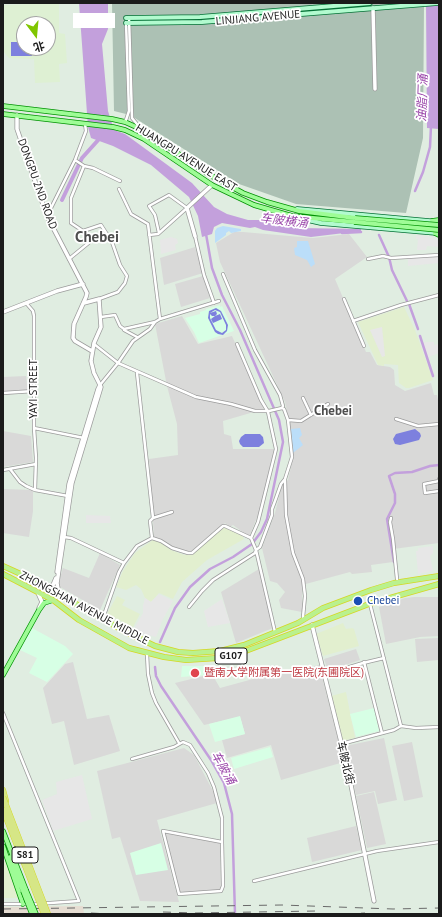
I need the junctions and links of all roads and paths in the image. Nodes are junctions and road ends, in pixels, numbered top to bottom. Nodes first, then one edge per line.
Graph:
1 (370, 3) edge
2 (438, 3) edge
3 (374, 8) junction
4 (292, 12) junction
5 (231, 17) junction
6 (148, 18) junction
7 (128, 20) junction
8 (148, 23) junction
9 (376, 89) dead end
10 (3, 106) edge
11 (130, 106) junction
12 (3, 114) edge
13 (17, 116) junction
14 (121, 121) junction
15 (85, 123) junction
16 (141, 129) junction
17 (75, 160) junction
18 (84, 166) junction
19 (120, 181) dead end
20 (223, 183) junction
21 (212, 185) junction
22 (119, 189) dead end
23 (220, 189) junction
24 (253, 197) junction
25 (250, 204) junction
26 (187, 208) junction
27 (293, 210) junction
28 (47, 216) junction
29 (292, 216) junction
30 (354, 220) junction
31 (417, 220) junction
32 (430, 221) junction
33 (439, 221) edge
34 (439, 225) edge
35 (83, 231) junction
36 (159, 232) junction
37 (415, 232) junction
38 (428, 232) junction
39 (438, 233) edge
40 (149, 235) junction
41 (195, 236) joint
42 (439, 255) edge
43 (69, 259) junction
44 (368, 259) dead end
45 (223, 274) dead end
46 (83, 284) junction
47 (439, 295) edge
48 (99, 299) junction
49 (344, 299) dead end
50 (219, 301) dead end
51 (26, 302) junction
52 (84, 303) junction
53 (214, 303) junction
54 (3, 312) edge
55 (101, 317) junction
56 (160, 319) junction
57 (353, 321) junction
58 (155, 322) junction
59 (124, 330) junction
60 (137, 337) junction
61 (94, 343) junction
62 (237, 344) dead end
63 (364, 346) dead end
64 (92, 351) junction
65 (118, 363) junction
66 (137, 372) junction
67 (100, 385) junction
68 (34, 391) junction
69 (3, 393) edge
70 (303, 398) dead end
71 (328, 404) dead end
72 (282, 408) junction
73 (269, 411) junction
74 (311, 415) junction
75 (396, 419) dead end
76 (288, 420) junction
77 (439, 424) edge
78 (34, 428) junction
79 (85, 438) junction
80 (36, 464) junction
81 (10, 469) junction
82 (3, 470) edge
83 (285, 479) junction
84 (439, 479) edge
85 (35, 490) junction
86 (439, 491) edge
87 (69, 496) junction
88 (172, 512) dead end
89 (152, 518) junction
90 (391, 518) dead end
91 (64, 537) junction
92 (152, 538) junction
93 (251, 538) junction
94 (256, 550) junction
95 (61, 551) junction
96 (124, 563) junction
97 (3, 566) edge
98 (18, 573) junction
99 (3, 574) edge
100 (438, 576) edge
101 (12, 579) junction
102 (397, 579) dead end
103 (34, 580) junction
104 (439, 584) edge
105 (27, 587) junction
106 (48, 588) junction
107 (38, 592) junction
108 (59, 594) junction
109 (52, 600) junction
110 (369, 603) junction
111 (189, 607) dead end
112 (39, 610) junction
113 (103, 618) junction
114 (304, 620) junction
115 (312, 625) junction
116 (275, 632) junction
117 (133, 650) junction
118 (147, 654) junction
119 (164, 657) junction
120 (384, 658) junction
121 (364, 662) junction
122 (3, 675) edge
123 (323, 675) junction
124 (3, 713) edge
125 (401, 726) junction
126 (439, 727) edge
127 (382, 733) junction
128 (179, 743) junction
129 (341, 744) junction
130 (132, 759) dead end
131 (3, 790) edge
132 (3, 797) edge
133 (3, 810) edge
134 (9, 812) junction
135 (3, 831) edge
136 (3, 838) edge
137 (222, 842) junction
138 (439, 842) edge
139 (3, 846) edge
140 (365, 854) junction
141 (254, 881) dead end
142 (25, 891) junction
143 (374, 902) dead end
144 (3, 904) edge
145 (23, 904) junction
146 (32, 914) edge
147 (36, 914) edge
148 (44, 914) edge
149 (48, 914) edge

1 - 4 main road, LINJIANG AVENUE
2 - 3 main road, LINJIANG AVENUE
3 - 4 main road, LINJIANG AVENUE
3 - 9 street
4 - 5 main road, LINJIANG AVENUE
5 - 6 main road, LINJIANG AVENUE
5 - 8 main road, LINJIANG AVENUE
6 - 7 main road, LINJIANG AVENUE
6 - 8 main road
7 - 8 main road, LINJIANG AVENUE
7 - 11 street
10 - 14 main road, HUANGPU AVENUE EAST
11 - 14 street
11 - 16 street
12 - 13 main road, HUANGPU AVENUE EAST
13 - 15 main road, HUANGPU AVENUE EAST
13 - 28 street, DONGPU 2ND ROAD
14 - 16 main road, HUANGPU AVENUE EAST
15 - 17 street
15 - 21 main road, HUANGPU AVENUE EAST
16 - 20 main road, HUANGPU AVENUE EAST
17 - 18 street
17 - 28 street
18 - 19 street
18 - 35 street
20 - 23 main road
20 - 24 main road, HUANGPU AVENUE EAST
21 - 23 main road, HUANGPU AVENUE EAST
21 - 26 street
22 - 40 street
23 - 25 main road, HUANGPU AVENUE EAST
24 - 25 main road
24 - 27 main road, HUANGPU AVENUE EAST
25 - 29 main road, HUANGPU AVENUE EAST
26 - 36 street
26 - 36 street
26 - 41 street
27 - 30 main road, HUANGPU AVENUE EAST
27 - 31 main road
28 - 43 street, DONGPU 2ND ROAD
29 - 30 main road, HUANGPU AVENUE EAST
29 - 37 main road
30 - 34 main road, HUANGPU AVENUE EAST, bridge
30 - 39 main road, HUANGPU AVENUE EAST, bridge
31 - 32 main road
31 - 37 main road
32 - 33 main road
32 - 38 main road
35 - 43 street
35 - 48 street
36 - 40 street
37 - 38 main road
38 - 39 main road
40 - 56 street
41 - 53 street
42 - 44 street
43 - 46 street, DONGPU 2ND ROAD
45 - 72 street
46 - 51 street
46 - 52 street, DONGPU 2ND ROAD
47 - 57 street
48 - 52 street
48 - 55 street
49 - 57 street
50 - 53 street
51 - 54 street
51 - 68 street, YAYI STREET
52 - 64 street, DONGPU 2ND ROAD
53 - 56 street
55 - 59 street
55 - 61 street
56 - 58 street
57 - 63 street
58 - 59 street
58 - 60 street
59 - 60 street
60 - 65 street
61 - 64 street
61 - 65 street
62 - 73 street
64 - 67 street
65 - 66 street
65 - 67 street
66 - 73 street
66 - 89 street
67 - 79 street
68 - 69 street
68 - 78 street, YAYI STREET
70 - 74 street
71 - 74 street
72 - 73 street
72 - 76 street
73 - 93 street
74 - 76 street
75 - 77 street
76 - 83 street
78 - 79 street, YAYI STREET
78 - 80 street
79 - 87 street
80 - 81 street
80 - 85 street
81 - 82 street
81 - 85 street
83 - 94 street
83 - 114 street
84 - 86 street
85 - 87 street
87 - 91 street
87 - 95 street
88 - 89 street
89 - 92 street
90 - 102 street
91 - 95 street
91 - 96 street
92 - 93 street
92 - 96 street
93 - 94 street
94 - 111 street
94 - 116 street
95 - 106 street
95 - 108 street
96 - 113 street
97 - 98 highway, ZHONGSHAN AVENUE MIDDLE / G107
98 - 101 highway
98 - 103 highway, ZHONGSHAN AVENUE MIDDLE / G107
99 - 101 highway, ZHONGSHAN AVENUE MIDDLE
100 - 114 highway, ZHONGSHAN AVENUE MIDDLE / G107
101 - 105 highway, ZHONGSHAN AVENUE MIDDLE
103 - 105 highway
103 - 106 highway, ZHONGSHAN AVENUE MIDDLE / G107
104 - 110 highway, ZHONGSHAN AVENUE MIDDLE / G107
105 - 107 highway, ZHONGSHAN AVENUE MIDDLE
106 - 108 highway, ZHONGSHAN AVENUE MIDDLE / G107
107 - 109 highway, ZHONGSHAN AVENUE MIDDLE
107 - 112 street
108 - 113 highway, ZHONGSHAN AVENUE MIDDLE / G107
109 - 112 main road
109 - 117 highway, ZHONGSHAN AVENUE MIDDLE
110 - 115 highway, ZHONGSHAN AVENUE MIDDLE / G107
110 - 120 street
112 - 122 main road
113 - 116 highway, ZHONGSHAN AVENUE MIDDLE / G107
114 - 116 highway, ZHONGSHAN AVENUE MIDDLE / G107
115 - 119 highway, ZHONGSHAN AVENUE MIDDLE / G107
115 - 123 street, 车陂北街
117 - 118 street
117 - 119 highway, ZHONGSHAN AVENUE MIDDLE
118 - 119 street
118 - 128 street
120 - 121 street
120 - 125 street
121 - 123 street
121 - 127 street
123 - 129 street, 车陂北街
124 - 145 street
125 - 126 street
125 - 127 street
127 - 129 street
128 - 130 street
128 - 137 street
129 - 140 street, 车陂北街
131 - 134 highway, bridge
132 - 134 highway, S81, bridge
133 - 148 highway, S81, bridge
134 - 149 highway, S81, bridge
135 - 142 main road
136 - 142 main road
137 - 137 street
138 - 140 street
139 - 145 main road
140 - 141 street
140 - 143 street, 车陂北街
142 - 146 main road, bridge
142 - 147 main road, bridge
144 - 145 street

